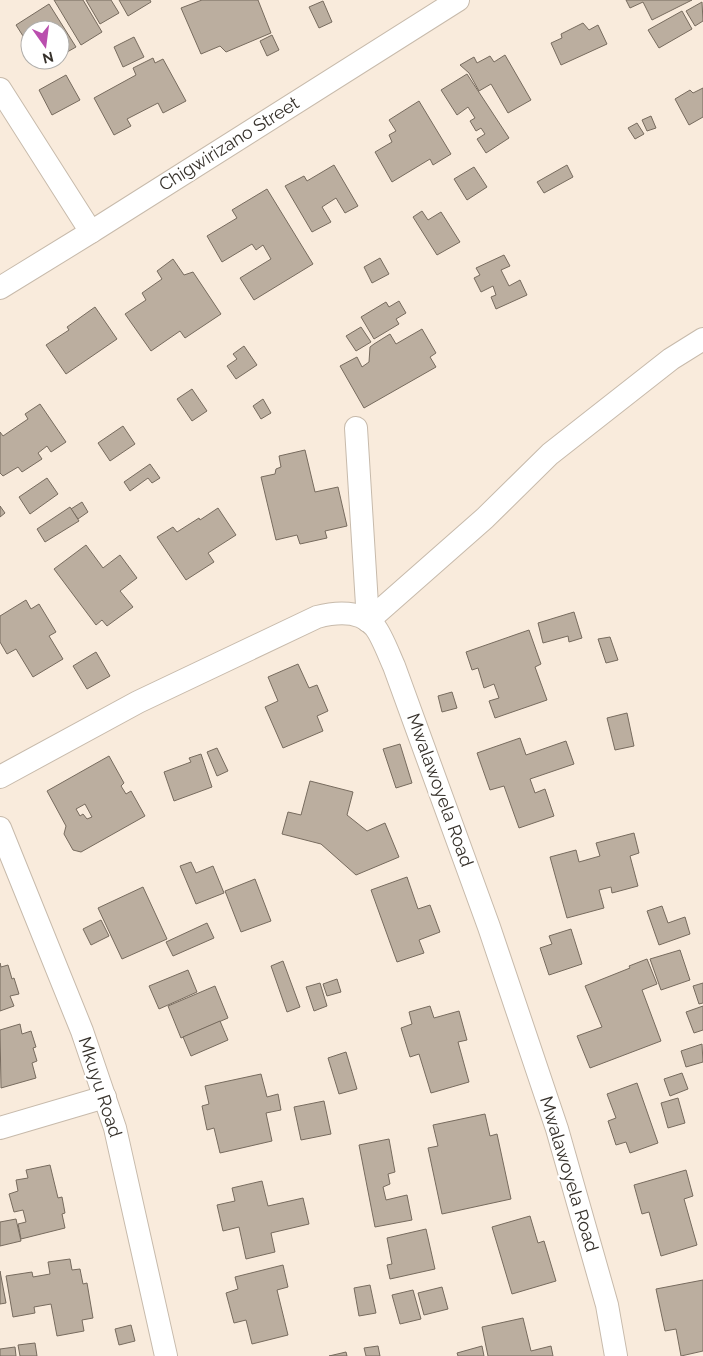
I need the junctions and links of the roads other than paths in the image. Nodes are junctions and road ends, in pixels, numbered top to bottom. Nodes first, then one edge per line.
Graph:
1 (458, 0) edge
2 (0, 90) edge
3 (91, 232) junction
4 (0, 288) edge
5 (703, 340) edge
6 (356, 428) dead end
7 (368, 621) junction
8 (0, 777) edge
9 (0, 828) edge
10 (105, 1096) junction
11 (0, 1128) edge
12 (166, 1356) edge
13 (616, 1356) edge

1 - 3 street, Chigwirizano Street
2 - 3 street
3 - 4 street, Chigwirizano Street
5 - 7 street
6 - 7 street
7 - 8 street
7 - 13 street, Mwalawoyela Road
9 - 10 street, Mkuyu Road
10 - 11 street
10 - 12 street, Mkuyu Road

